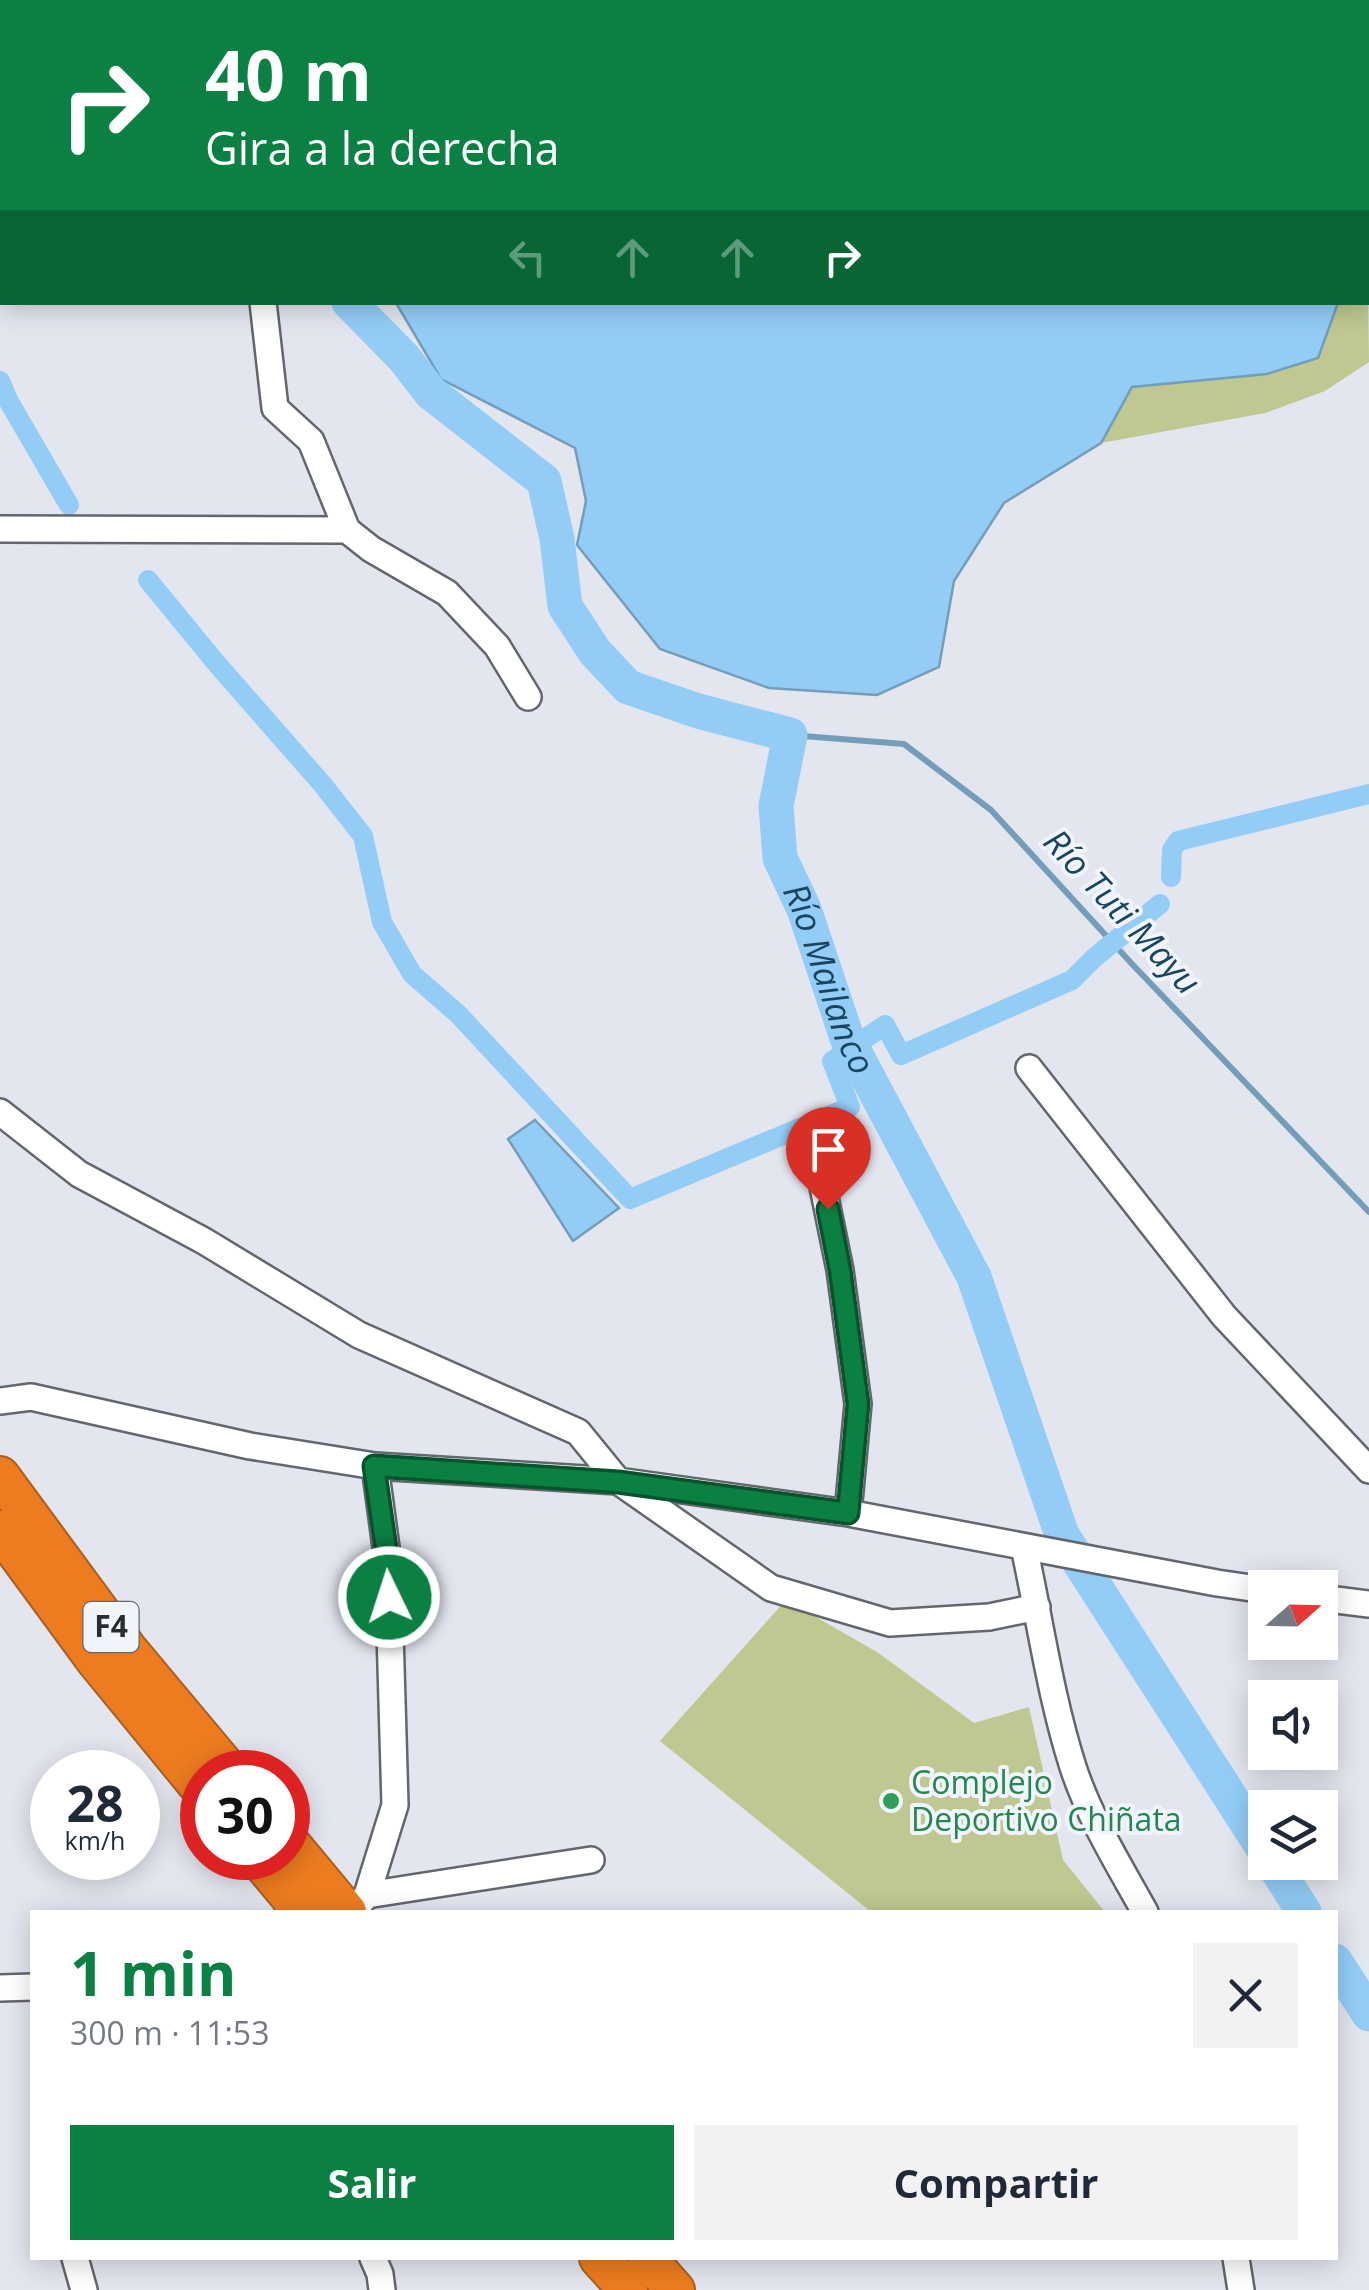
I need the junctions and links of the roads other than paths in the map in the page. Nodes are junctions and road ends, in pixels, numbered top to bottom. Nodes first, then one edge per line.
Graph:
1 (263, 305) edge
2 (0, 528) edge
3 (346, 530) junction
4 (528, 698) dead end
5 (1029, 1068) dead end
6 (0, 1112) edge
7 (816, 1148) dead end
8 (0, 1401) edge
9 (374, 1466) junction
10 (1369, 1470) edge
11 (0, 1476) edge
12 (618, 1482) junction
13 (848, 1513) junction
14 (0, 1530) edge
15 (1024, 1547) junction
16 (1248, 1587) edge
17 (1338, 1600) edge
18 (1369, 1604) edge
19 (1038, 1606) junction
20 (212, 1750) edge
21 (180, 1763) edge
22 (591, 1860) dead end
23 (310, 1862) edge
24 (276, 1880) edge
25 (356, 1906) edge
26 (301, 1910) edge
27 (1144, 1910) edge
28 (30, 1987) edge
29 (0, 1988) edge
30 (76, 2260) edge
31 (374, 2260) edge
32 (601, 2260) edge
33 (648, 2260) edge
34 (1236, 2260) edge
35 (84, 2290) edge
36 (382, 2290) edge
37 (628, 2290) edge
38 (675, 2290) edge
39 (1242, 2290) edge

1 - 3 street
2 - 3 street
3 - 4 street
5 - 10 street
6 - 12 street
7 - 13 street
8 - 9 street
9 - 12 street
9 - 25 street
11 - 20 highway, F4
12 - 13 street
12 - 19 street
13 - 15 street
14 - 21 highway, F4
15 - 16 street
15 - 19 street
17 - 18 street
19 - 27 street
22 - 25 street
23 - 25 highway
24 - 26 highway
28 - 29 street
30 - 35 street
31 - 36 street
32 - 37 highway
33 - 38 highway
34 - 39 street

